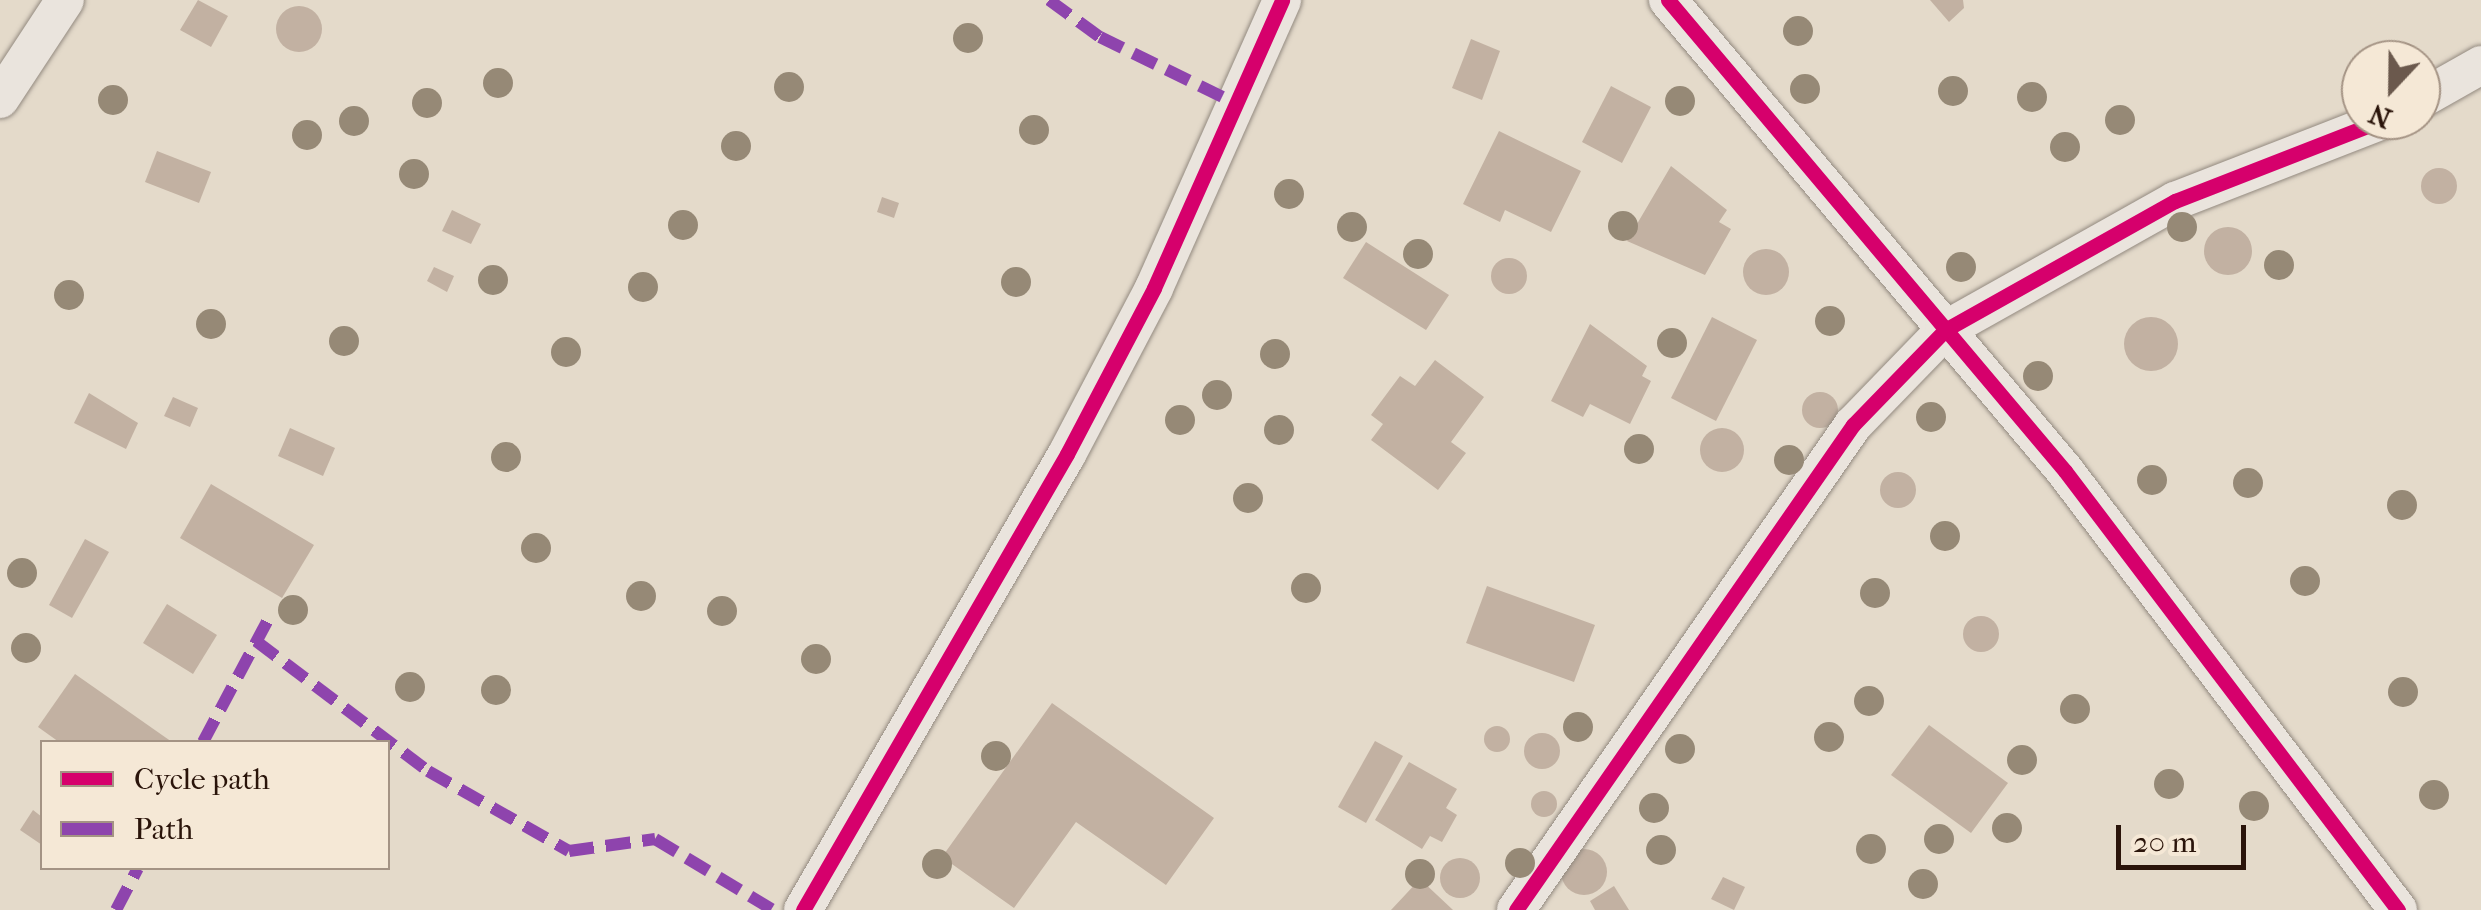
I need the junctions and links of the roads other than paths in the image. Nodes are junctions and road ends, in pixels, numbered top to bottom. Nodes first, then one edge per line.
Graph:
1 (65, 0) edge
2 (1282, 0) edge
3 (1668, 0) edge
4 (2481, 65) edge
5 (2441, 88) edge
6 (0, 99) edge
7 (2341, 136) edge
8 (1946, 330) junction
9 (802, 910) edge
10 (1516, 910) edge
11 (2398, 910) edge

1 - 6 street
2 - 9 street
3 - 8 street
4 - 5 street
7 - 8 street
8 - 10 street
8 - 11 street

